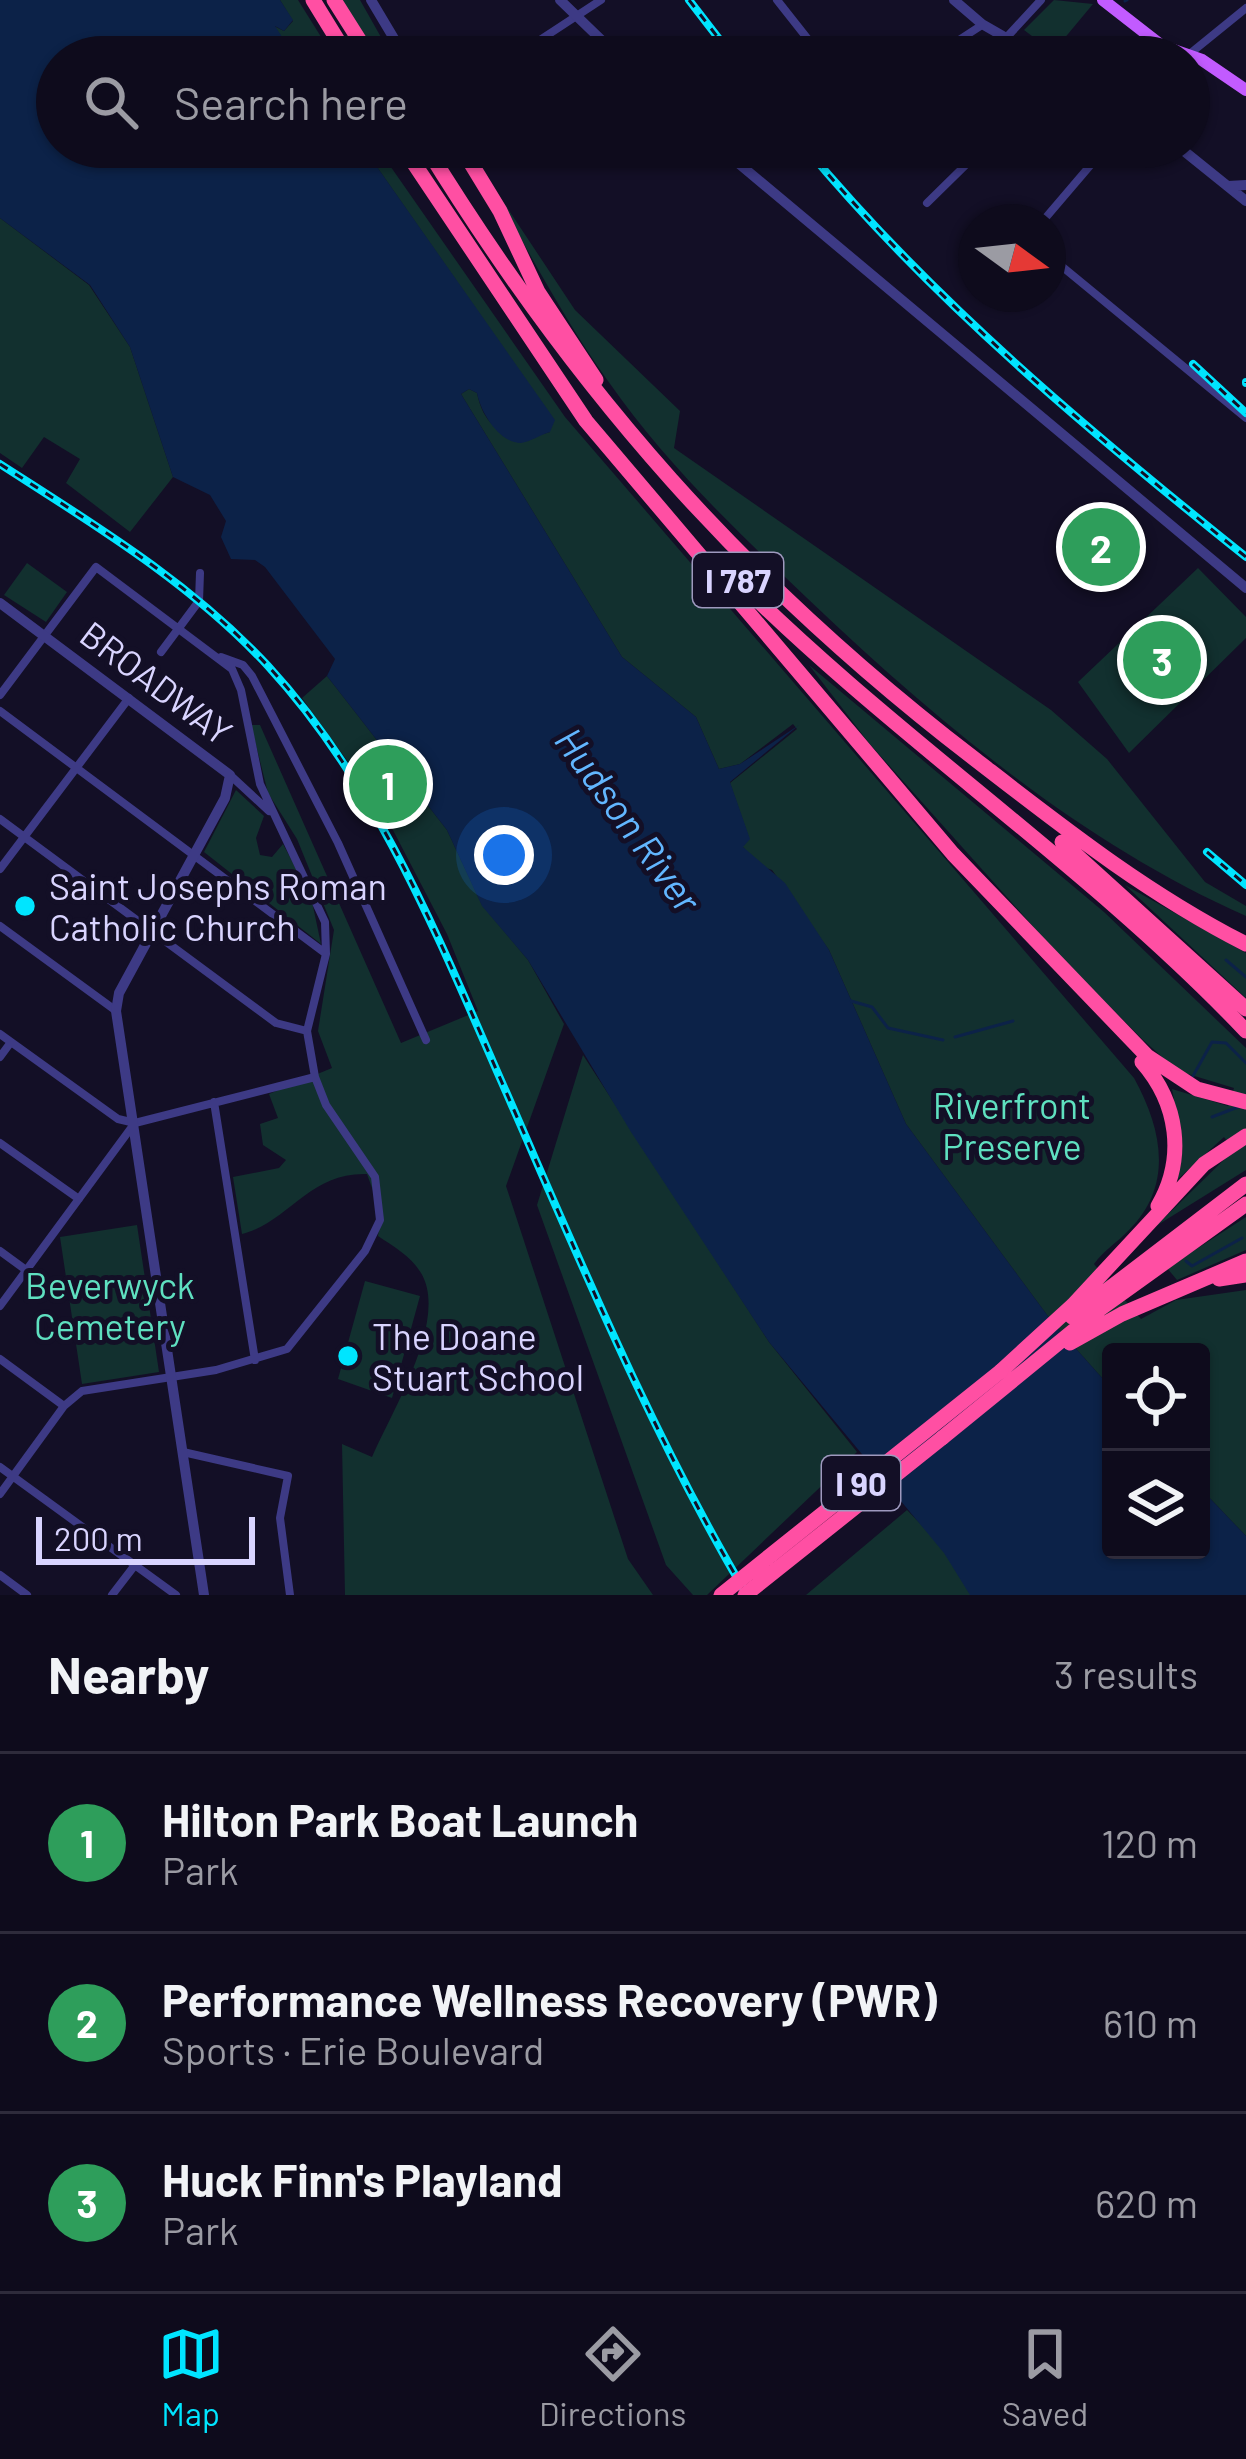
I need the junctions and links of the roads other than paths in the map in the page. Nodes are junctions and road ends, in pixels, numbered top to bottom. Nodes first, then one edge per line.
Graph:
1 (314, 0) edge
2 (334, 0) edge
3 (371, 0) edge
4 (560, 0) edge
5 (601, 0) edge
6 (777, 0) edge
7 (955, 0) edge
8 (1041, 0) edge
9 (1103, 0) edge
10 (1246, 8) edge
11 (577, 16) junction
12 (982, 24) junction
13 (335, 36) edge
14 (357, 36) edge
15 (392, 36) edge
16 (546, 36) edge
17 (598, 36) edge
18 (806, 36) edge
19 (964, 36) edge
20 (1003, 36) edge
21 (1008, 36) edge
22 (1149, 36) edge
23 (1210, 37) edge
24 (1210, 69) edge
25 (1246, 90) edge
26 (418, 168) edge
27 (439, 168) edge
28 (474, 168) edge
29 (744, 168) edge
30 (963, 168) edge
31 (1088, 168) edge
32 (1205, 168) edge
33 (1246, 185) edge
34 (1228, 186) junction
35 (1246, 201) edge
36 (927, 203) dead end
37 (1057, 204) edge
38 (1066, 270) edge
39 (554, 375) junction
40 (1246, 418) edge
41 (625, 429) junction
42 (200, 573) dead end
43 (1246, 588) edge
44 (0, 603) edge
45 (180, 627) junction
46 (45, 636) junction
47 (161, 652) dead end
48 (220, 657) junction
49 (0, 695) edge
50 (130, 697) junction
51 (0, 711) edge
52 (929, 725) junction
53 (77, 767) junction
54 (230, 775) junction
55 (272, 815) junction
56 (0, 819) edge
57 (24, 837) junction
58 (193, 854) junction
59 (0, 869) edge
60 (0, 926) edge
61 (153, 929) junction
62 (1246, 940) edge
63 (326, 954) junction
64 (1082, 991) junction
65 (1246, 1009) edge
66 (116, 1011) junction
67 (307, 1030) junction
68 (1246, 1031) edge
69 (0, 1034) edge
70 (426, 1040) dead end
71 (11, 1042) junction
72 (0, 1057) edge
73 (315, 1077) junction
74 (214, 1102) junction
75 (1246, 1102) edge
76 (135, 1123) junction
77 (1246, 1136) edge
78 (0, 1143) edge
79 (1246, 1184) edge
80 (79, 1199) junction
81 (1246, 1204) edge
82 (1138, 1234) junction
83 (0, 1251) edge
84 (1158, 1257) junction
85 (1246, 1261) edge
86 (26, 1270) junction
87 (1246, 1275) edge
88 (1181, 1288) junction
89 (0, 1306) edge
90 (0, 1359) edge
91 (255, 1360) junction
92 (1001, 1371) junction
93 (173, 1378) junction
94 (64, 1406) junction
95 (942, 1438) junction
96 (183, 1452) junction
97 (0, 1467) edge
98 (13, 1476) junction
99 (0, 1494) edge
100 (135, 1565) junction
101 (0, 1575) edge
102 (27, 1595) edge
103 (112, 1595) edge
104 (176, 1595) edge
105 (204, 1595) edge
106 (290, 1595) edge
107 (721, 1595) edge
108 (745, 1595) edge

1 - 13 highway
2 - 14 highway
3 - 15 street
4 - 11 street
5 - 11 street
6 - 18 street
7 - 12 street
8 - 21 street
9 - 22 main road
10 - 23 street
11 - 16 street
11 - 17 street
12 - 19 street
12 - 20 street
24 - 25 main road
26 - 39 highway, I 787
27 - 41 highway, I 787
28 - 41 highway
29 - 43 street
30 - 36 street
31 - 37 street
32 - 34 street
33 - 34 street
34 - 35 street
38 - 40 street
39 - 64 highway
39 - 68 highway, I 787
41 - 52 highway, I 787
42 - 45 street
44 - 46 street, BROADWAY
45 - 46 street
45 - 47 street
45 - 48 street
46 - 49 street
46 - 50 street, BROADWAY
48 - 55 street
48 - 70 street
50 - 53 street
50 - 54 street, BROADWAY
51 - 53 street
52 - 62 highway
52 - 65 highway, I 787
53 - 57 street
53 - 58 street
54 - 55 street, BROADWAY
54 - 58 street
55 - 63 street
56 - 57 street
57 - 59 street
57 - 61 street
58 - 61 street
58 - 63 street
60 - 66 street
61 - 66 street
61 - 67 street
63 - 67 street
64 - 75 highway
64 - 82 highway
66 - 76 street
67 - 73 street
69 - 71 street
71 - 72 street
71 - 76 street
73 - 74 street
73 - 91 street
74 - 76 street
74 - 91 street
76 - 80 street
76 - 93 street
77 - 82 highway
78 - 80 street
79 - 84 highway, I 90
80 - 86 street
81 - 84 highway, I 90
82 - 92 highway
83 - 86 street
84 - 92 highway, I 90
84 - 95 highway, I 90
85 - 88 highway
86 - 89 street
87 - 88 highway
88 - 95 highway
90 - 94 street
91 - 93 street
92 - 107 highway, I 90, bridge
93 - 94 street
93 - 96 street
94 - 98 street
95 - 108 highway, I 90, bridge
96 - 105 street
96 - 106 street
97 - 98 street
98 - 99 street
98 - 100 street
100 - 103 street
100 - 104 street
101 - 102 street

